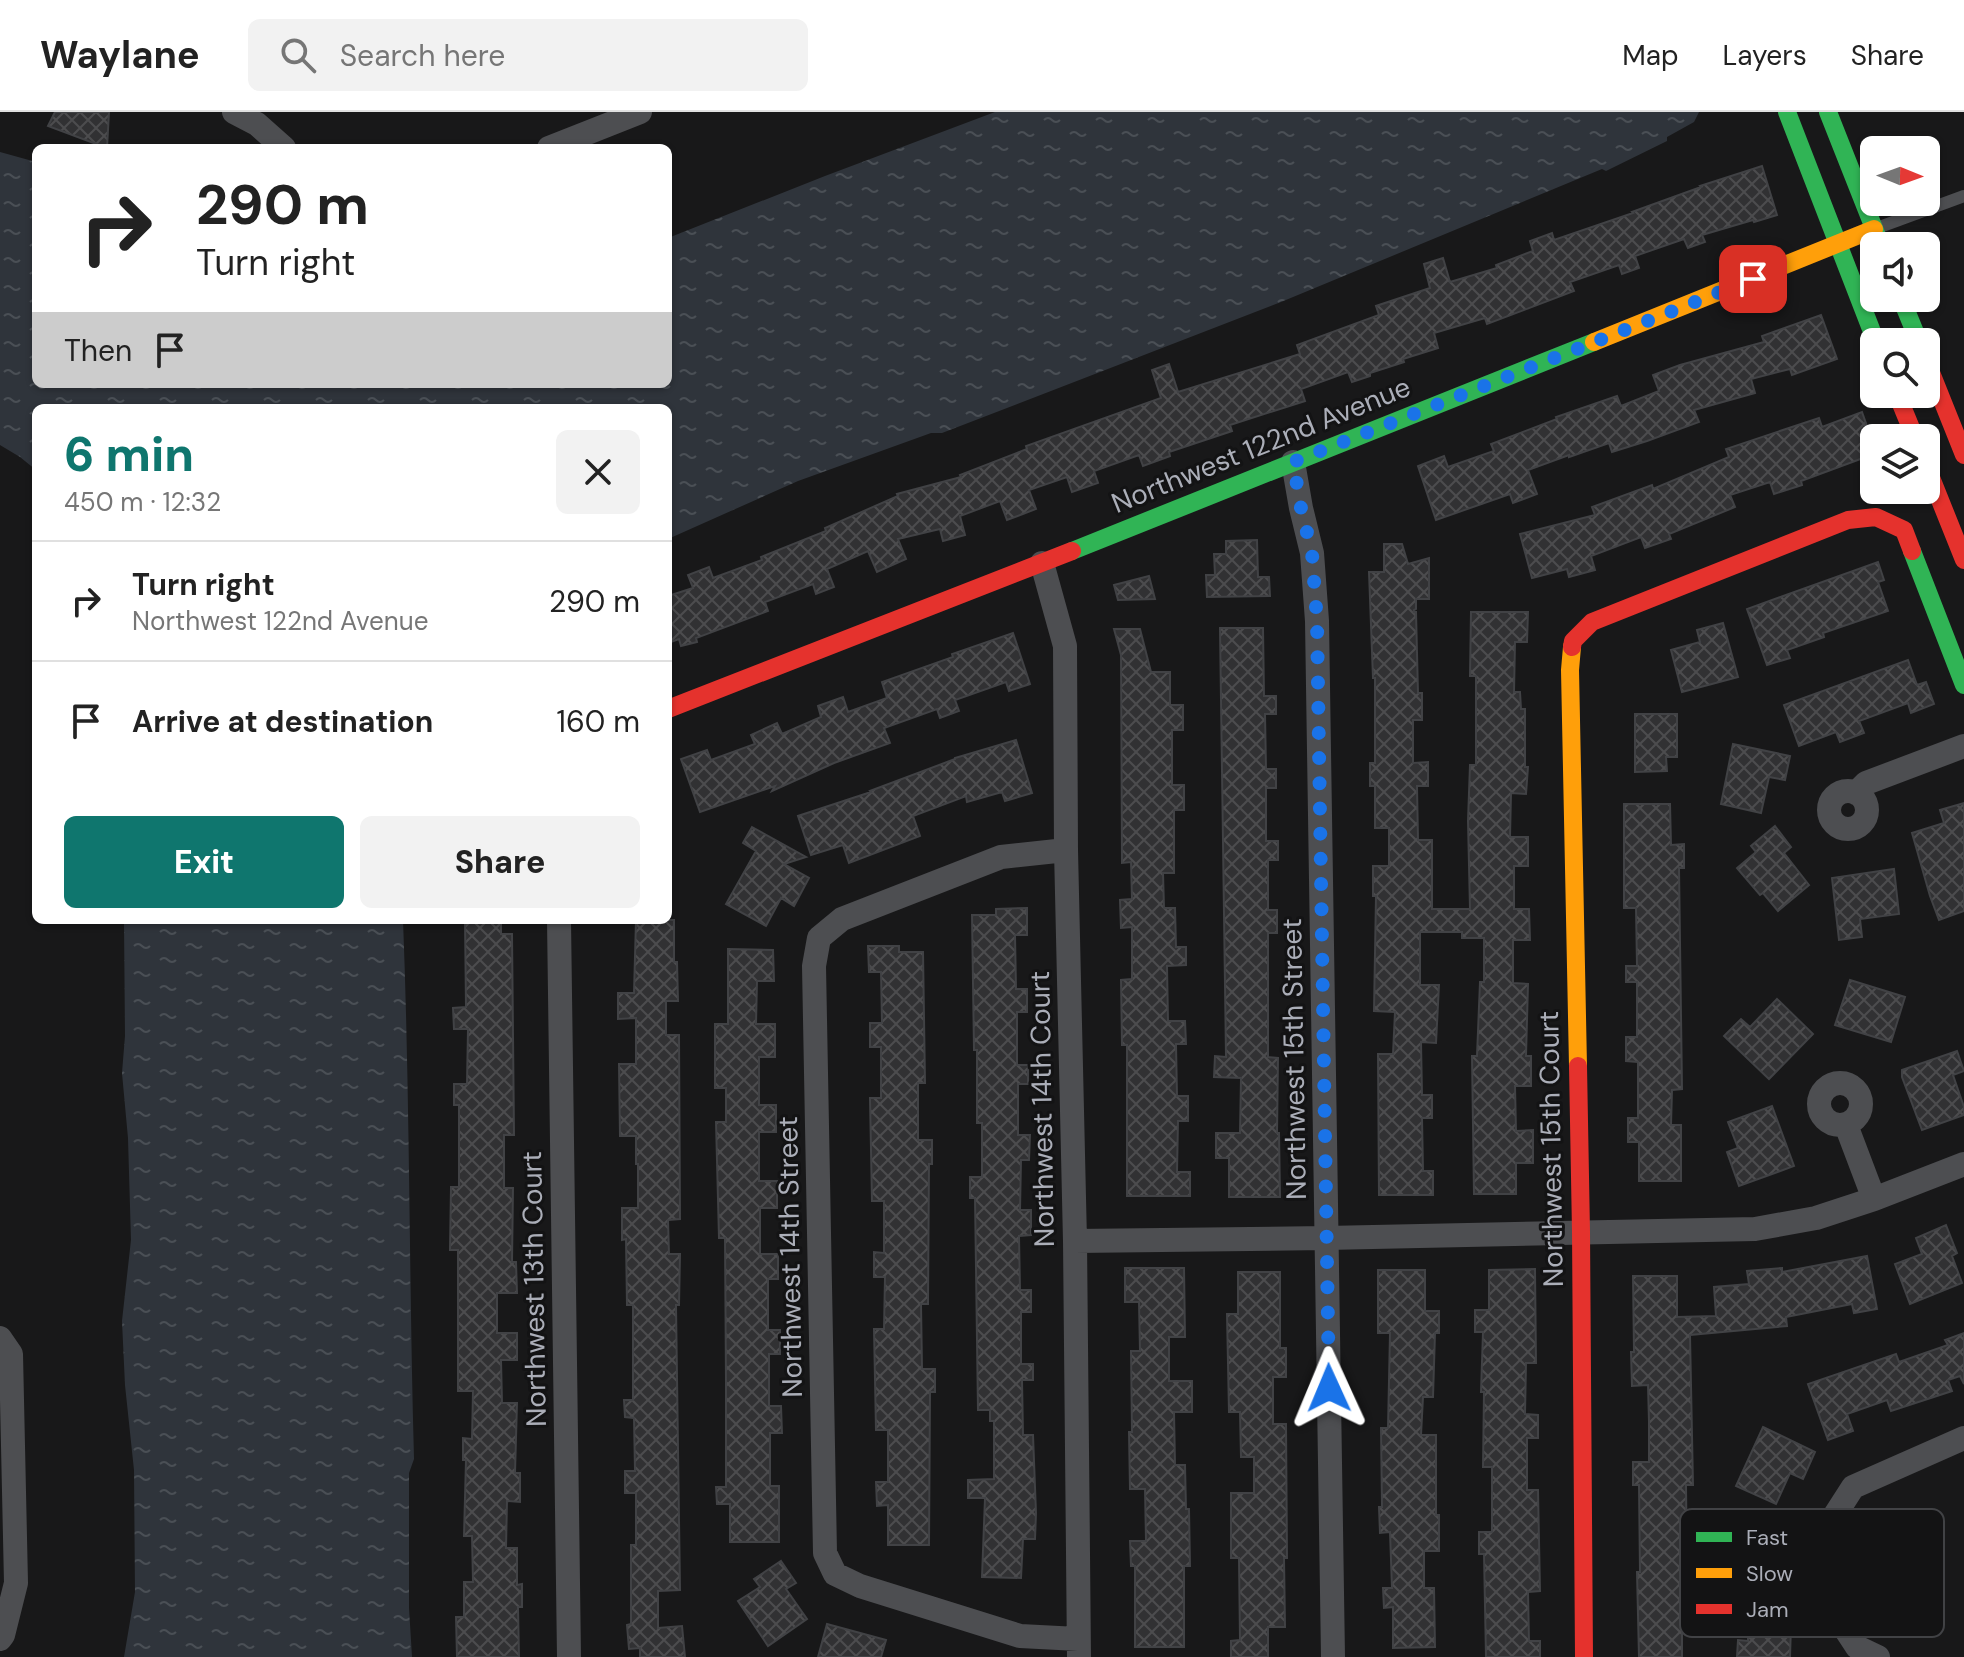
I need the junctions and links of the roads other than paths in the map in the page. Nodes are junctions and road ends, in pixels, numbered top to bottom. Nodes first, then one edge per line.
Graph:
1 (234, 112) edge
2 (640, 112) edge
3 (1787, 112) edge
4 (1828, 112) edge
5 (604, 119) edge
6 (280, 144) edge
7 (557, 144) edge
8 (1964, 196) edge
9 (1875, 232) edge
10 (1889, 232) edge
11 (1860, 241) edge
12 (1837, 245) junction
13 (1870, 328) edge
14 (1940, 395) edge
15 (1964, 455) edge
16 (1293, 462) junction
17 (1940, 500) edge
18 (1964, 560) edge
19 (1042, 563) junction
20 (1964, 685) edge
21 (672, 707) edge
22 (1964, 746) edge
23 (1856, 793) dead end
24 (1066, 850) junction
25 (559, 924) edge
26 (1846, 1125) dead end
27 (1964, 1164) edge
28 (1874, 1199) junction
29 (1581, 1232) junction
30 (1326, 1238) junction
31 (1075, 1241) junction
32 (0, 1338) edge
33 (1964, 1438) edge
34 (1839, 1509) edge
35 (1850, 1637) edge
36 (0, 1639) edge
37 (1078, 1648) edge
38 (569, 1657) edge
39 (1333, 1657) edge
40 (1584, 1657) edge
41 (1878, 1657) edge

1 - 6 street
2 - 5 street
3 - 12 street
4 - 9 street
5 - 7 street
8 - 10 lane
11 - 12 street, Northwest 122nd Avenue
12 - 13 street
12 - 16 street, Northwest 122nd Avenue
14 - 15 street
16 - 19 street, Northwest 122nd Avenue
16 - 30 street, Northwest 15th Street
17 - 18 street
19 - 21 street, Northwest 122nd Avenue
19 - 24 street, Northwest 14th Court
20 - 29 street, Northwest 15th Court
22 - 23 street
24 - 31 street, Northwest 14th Court
24 - 37 street, Northwest 14th Street
25 - 38 street, Northwest 13th Court
26 - 28 street
27 - 28 street
28 - 29 street
29 - 30 street
29 - 40 street, Northwest 15th Court
30 - 31 street
30 - 39 street, Northwest 15th Street
31 - 37 street, Northwest 14th Court
32 - 36 street
33 - 34 street
35 - 41 street

